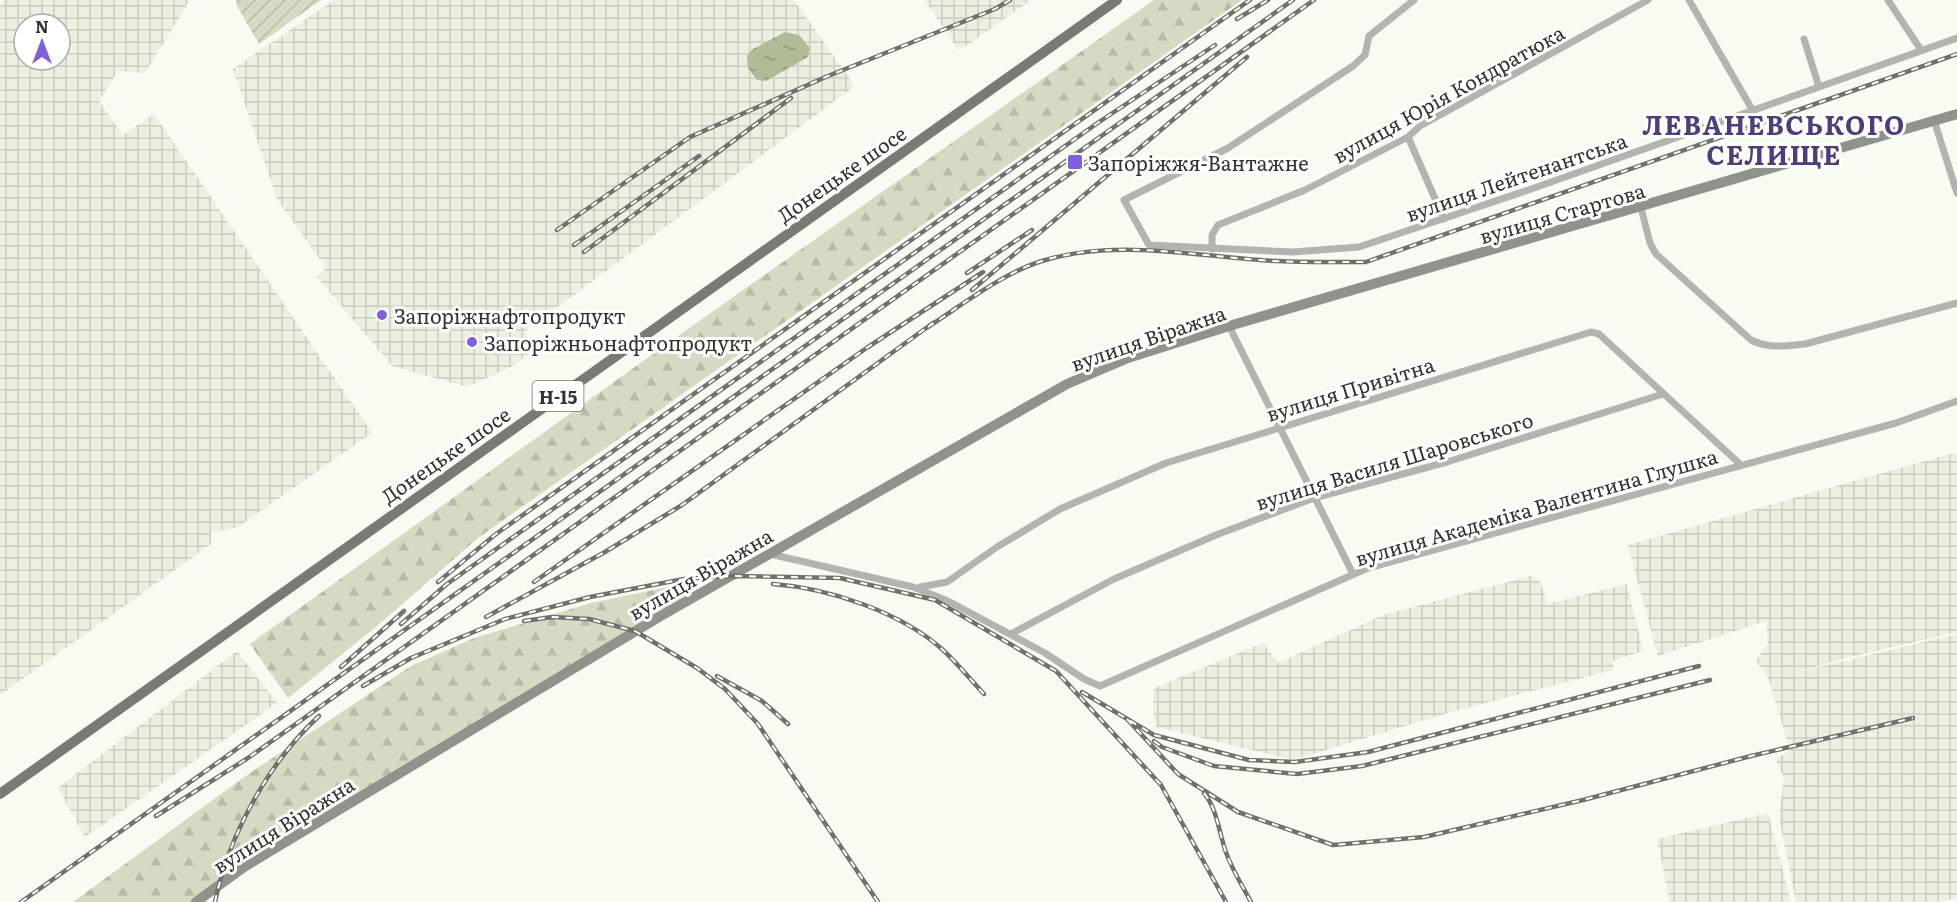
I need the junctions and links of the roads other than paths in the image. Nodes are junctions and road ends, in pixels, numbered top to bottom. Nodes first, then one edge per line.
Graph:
1 (1117, 0) edge
2 (1414, 0) edge
3 (1647, 0) edge
4 (1689, 0) edge
5 (1888, 0) edge
6 (1957, 38) edge
7 (1804, 39) dead end
8 (1922, 50) junction
9 (1819, 87) junction
10 (1753, 111) junction
11 (1957, 114) edge
12 (1934, 120) junction
13 (1408, 136) junction
14 (1957, 193) edge
15 (1641, 208) junction
16 (1444, 219) junction
17 (1212, 249) junction
18 (1957, 303) edge
19 (1245, 322) joint
20 (1229, 326) junction
21 (1663, 394) junction
22 (1957, 401) edge
23 (1277, 427) junction
24 (1741, 465) junction
25 (1314, 498) junction
26 (769, 554) junction
27 (1353, 574) junction
28 (946, 582) junction
29 (913, 587) junction
30 (948, 601) junction
31 (1011, 634) junction
32 (0, 794) edge
33 (196, 902) edge

1 - 32 main road, Донецьке шосе / Н-15
2 - 17 street, вулиця Лейтенантська
3 - 13 street, вулиця Юрія Кондратюка
4 - 10 street
5 - 8 street
6 - 8 street, вулиця Лейтенантська
7 - 9 street
8 - 9 street, вулиця Лейтенантська
9 - 10 street, вулиця Лейтенантська
10 - 16 street, вулиця Лейтенантська
11 - 12 main road, вулиця Стартова
12 - 14 street
12 - 15 main road, вулиця Стартова
13 - 16 street
13 - 17 street, вулиця Юрія Кондратюка
15 - 18 street
15 - 19 main road, вулиця Стартова
16 - 17 street, вулиця Лейтенантська
19 - 20 main road, вулиця Віражна
20 - 23 street
20 - 26 main road, вулиця Віражна
21 - 23 street, вулиця Привітна
21 - 24 street, вулиця Привітна
21 - 25 street, вулиця Василя Шаровського
22 - 24 street, вулиця Академіка Валентина Глушка
23 - 25 street
23 - 28 street, вулиця Привітна
24 - 27 street, вулиця Академіка Валентина Глушка
25 - 27 street
25 - 31 street, вулиця Василя Шаровського
26 - 29 street
26 - 33 main road, вулиця Віражна
27 - 31 street, вулиця Академіка Валентина Глушка
28 - 29 street
28 - 30 street
29 - 30 street
30 - 31 street

